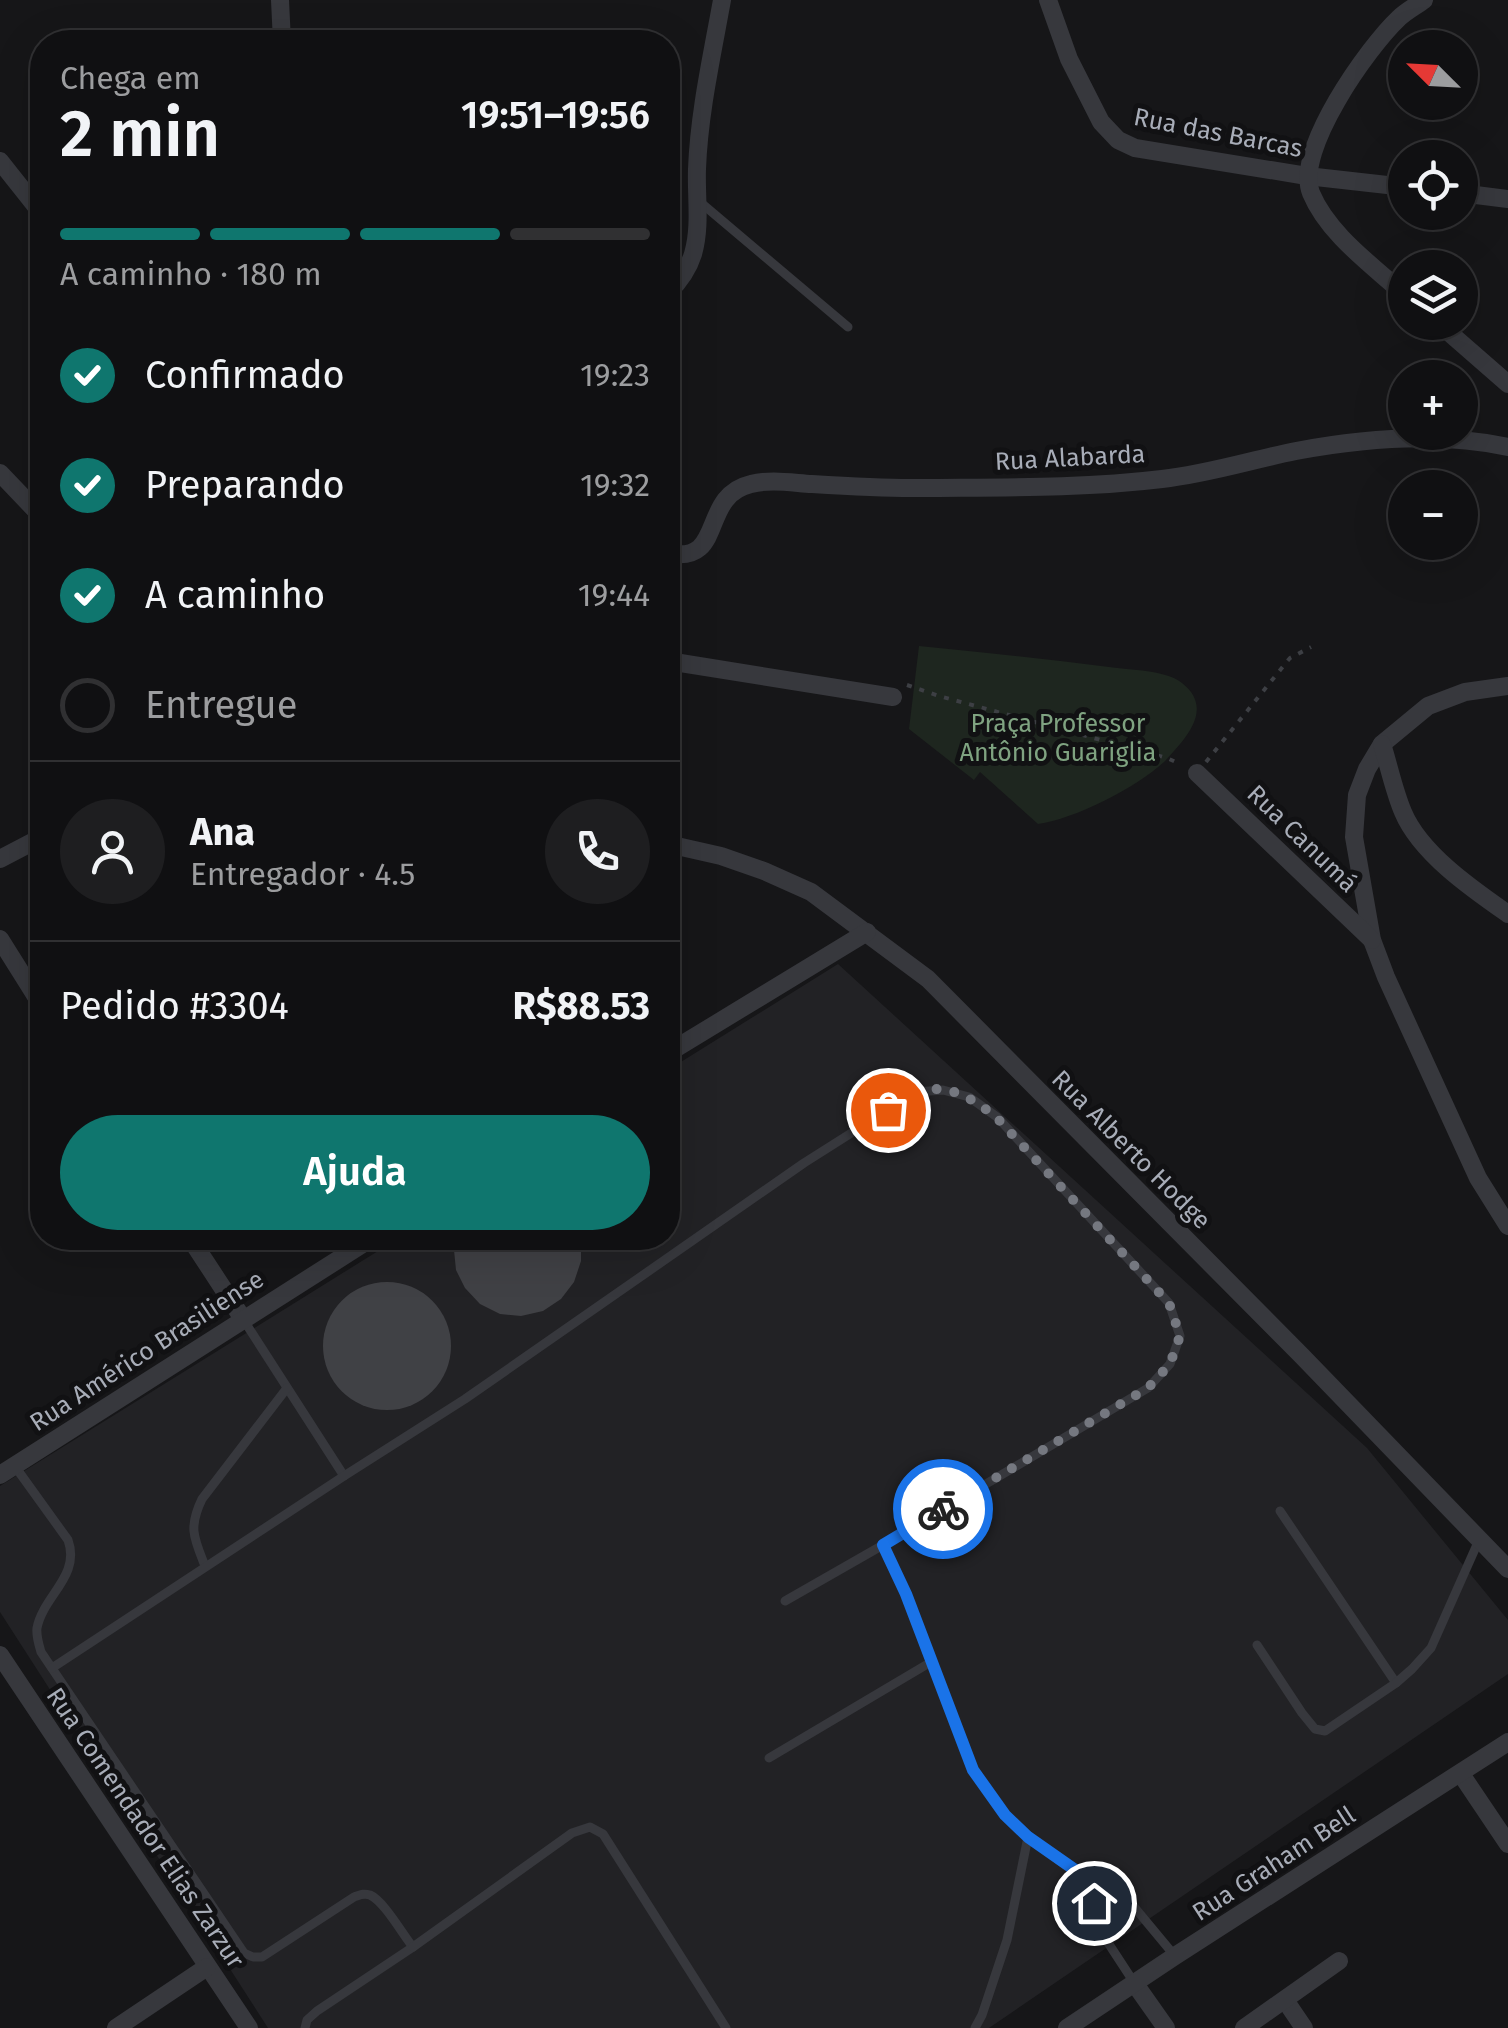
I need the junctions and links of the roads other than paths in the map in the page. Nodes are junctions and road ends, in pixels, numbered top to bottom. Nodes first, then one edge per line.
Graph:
1 (280, 0) edge
2 (722, 0) edge
3 (1048, 0) edge
4 (1424, 0) edge
5 (281, 30) edge
6 (0, 162) edge
7 (1307, 176) junction
8 (1388, 185) edge
9 (1478, 195) edge
10 (30, 199) edge
11 (1508, 199) edge
12 (698, 200) junction
13 (1388, 279) edge
14 (680, 281) edge
15 (848, 328) dead end
16 (1458, 340) edge
17 (1508, 384) edge
18 (1508, 446) edge
19 (0, 473) edge
20 (30, 504) edge
21 (680, 556) edge
22 (680, 663) edge
23 (1508, 686) edge
24 (893, 697) dead end
25 (1382, 744) junction
26 (1197, 774) road end
27 (30, 843) edge
28 (680, 847) edge
29 (0, 859) edge
30 (1508, 914) edge
31 (867, 932) junction
32 (0, 938) edge
33 (1372, 940) junction
34 (30, 987) edge
35 (680, 1046) edge
36 (1508, 1226) edge
37 (680, 1249) edge
38 (198, 1250) edge
39 (353, 1250) edge
40 (679, 1250) edge
41 (244, 1319) junction
42 (287, 1388) junction
43 (7, 1470) edge
44 (344, 1476) junction
45 (1280, 1511) dead end
46 (1479, 1540) junction
47 (883, 1545) junction
48 (205, 1566) junction
49 (1508, 1569) edge
50 (785, 1600) dead end
51 (1257, 1645) dead end
52 (0, 1656) edge
53 (931, 1662) junction
54 (52, 1668) junction
55 (1396, 1683) junction
56 (1508, 1742) edge
57 (769, 1758) dead end
58 (1461, 1774) junction
59 (1028, 1837) junction
60 (1508, 1844) edge
61 (1088, 1879) junction
62 (413, 1948) junction
63 (1174, 1956) junction
64 (1338, 1961) dead end
65 (207, 1968) junction
66 (1135, 1984) junction
67 (1286, 2000) junction
68 (116, 2028) edge
69 (249, 2028) edge
70 (305, 2028) edge
71 (726, 2028) edge
72 (975, 2028) edge
73 (1067, 2028) edge
74 (1166, 2028) edge
75 (1244, 2028) edge
76 (1304, 2028) edge

1 - 5 street
2 - 12 street
3 - 7 street, Rua das Barcas
4 - 7 street
6 - 10 street
7 - 8 street, Rua das Barcas
7 - 13 street
9 - 11 street
12 - 14 street
12 - 15 lane
16 - 17 street
18 - 21 street, Rua Alabarda
19 - 20 street
22 - 24 street
23 - 25 street
25 - 30 street
25 - 33 street
26 - 33 street, Rua Canumá
27 - 29 street
28 - 31 street, Rua Alberto Hodge
31 - 35 street
31 - 46 street, Rua Alberto Hodge
32 - 34 street
33 - 36 street
37 - 47 lane
38 - 41 street
39 - 41 street, Rua Américo Brasiliense
40 - 44 lane
41 - 42 lane
41 - 43 street, Rua Américo Brasiliense
42 - 44 lane
42 - 48 lane
43 - 54 lane
44 - 48 lane
45 - 55 lane
46 - 49 street, Rua Alberto Hodge
46 - 55 lane
47 - 50 lane
47 - 53 lane
48 - 54 lane
51 - 55 lane
52 - 65 street, Rua Comendador Elias Zarzur
53 - 57 lane
53 - 59 lane
54 - 62 lane
56 - 58 street, Rua Graham Bell
58 - 60 street
58 - 63 street, Rua Graham Bell
59 - 61 lane
59 - 72 lane
61 - 63 lane
61 - 66 lane
62 - 70 lane
62 - 71 lane
63 - 66 street, Rua Graham Bell
64 - 67 street
65 - 68 street
65 - 69 street, Rua Comendador Elias Zarzur
66 - 73 street, Rua Graham Bell
66 - 74 street
67 - 75 street
67 - 76 street

